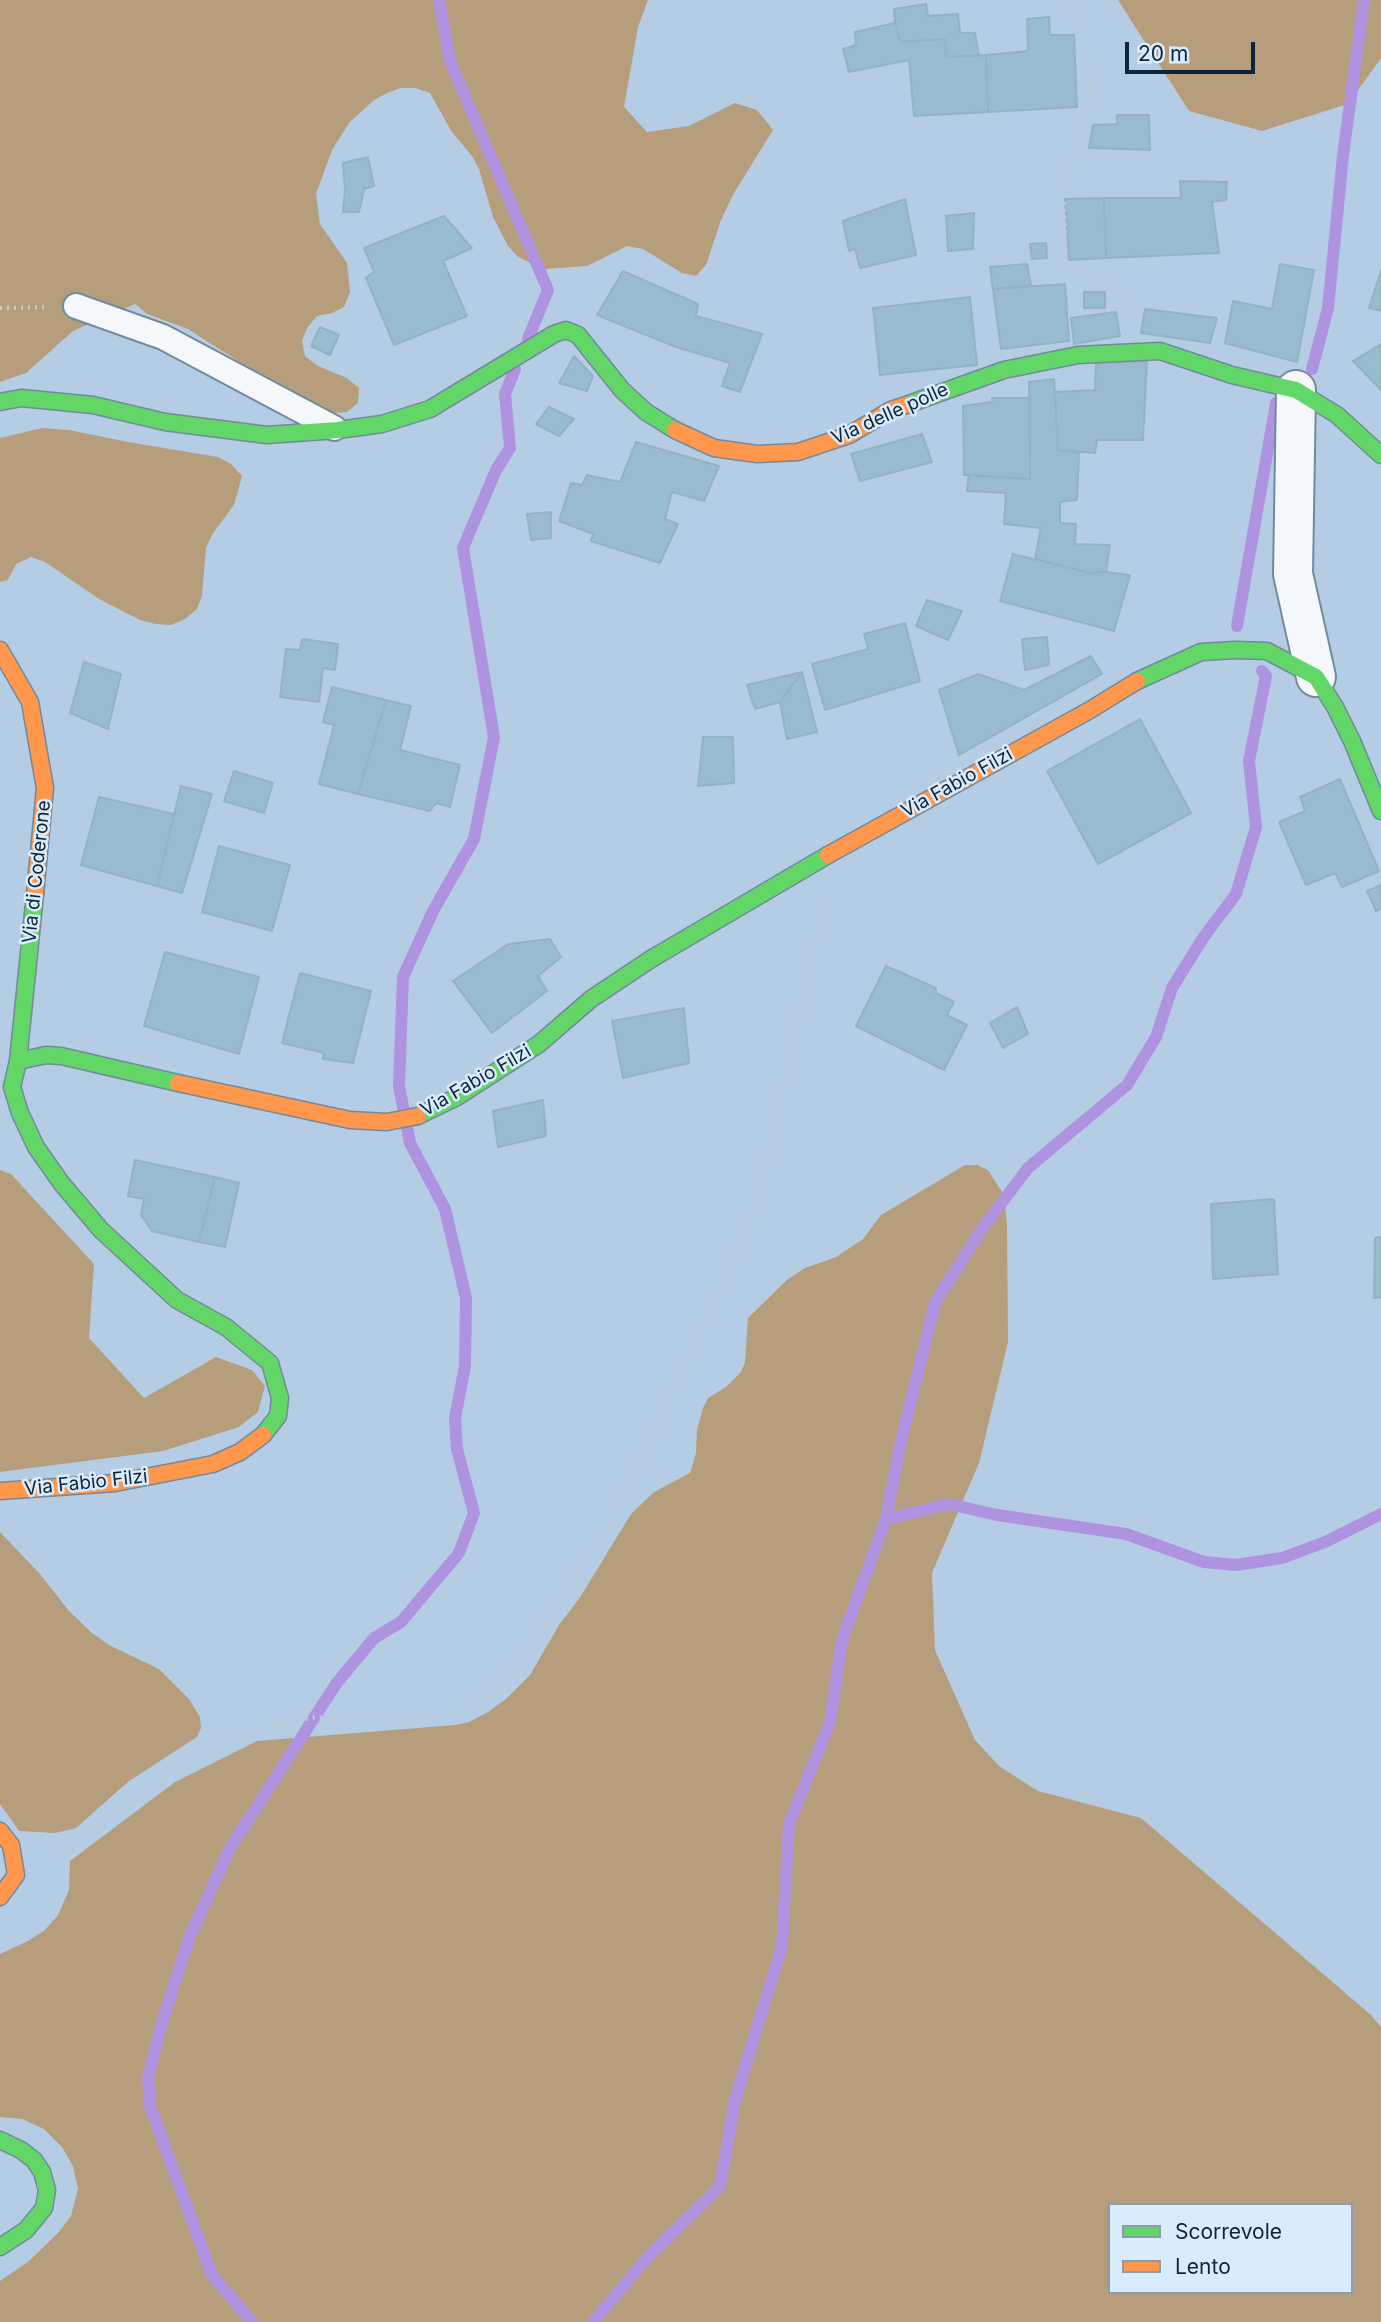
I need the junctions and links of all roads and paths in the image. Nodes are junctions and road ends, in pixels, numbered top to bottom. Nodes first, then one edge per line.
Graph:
1 (1068, 0) edge
2 (76, 306) joint
3 (0, 309) edge
4 (1132, 351) junction
5 (1296, 390) junction
6 (0, 402) edge
7 (338, 430) junction
8 (1381, 455) edge
9 (0, 650) edge
10 (1316, 677) junction
11 (1381, 811) edge
12 (836, 850) junction
13 (18, 1061) junction
14 (0, 1491) edge
15 (0, 1831) edge
16 (10, 1845) junction
17 (0, 1896) edge
18 (0, 2140) edge
19 (0, 2247) edge

1 - 4 path
2 - 3 path
2 - 7 lane
4 - 5 street
4 - 7 street, Via delle polle
5 - 8 street
5 - 10 street
6 - 7 street
9 - 13 street, Via di Coderone
10 - 11 street
10 - 12 street, Via Fabio Filzi
12 - 13 street, Via Fabio Filzi
12 - 16 path
13 - 14 street, Via Fabio Filzi
15 - 16 street
16 - 17 street
18 - 19 street

